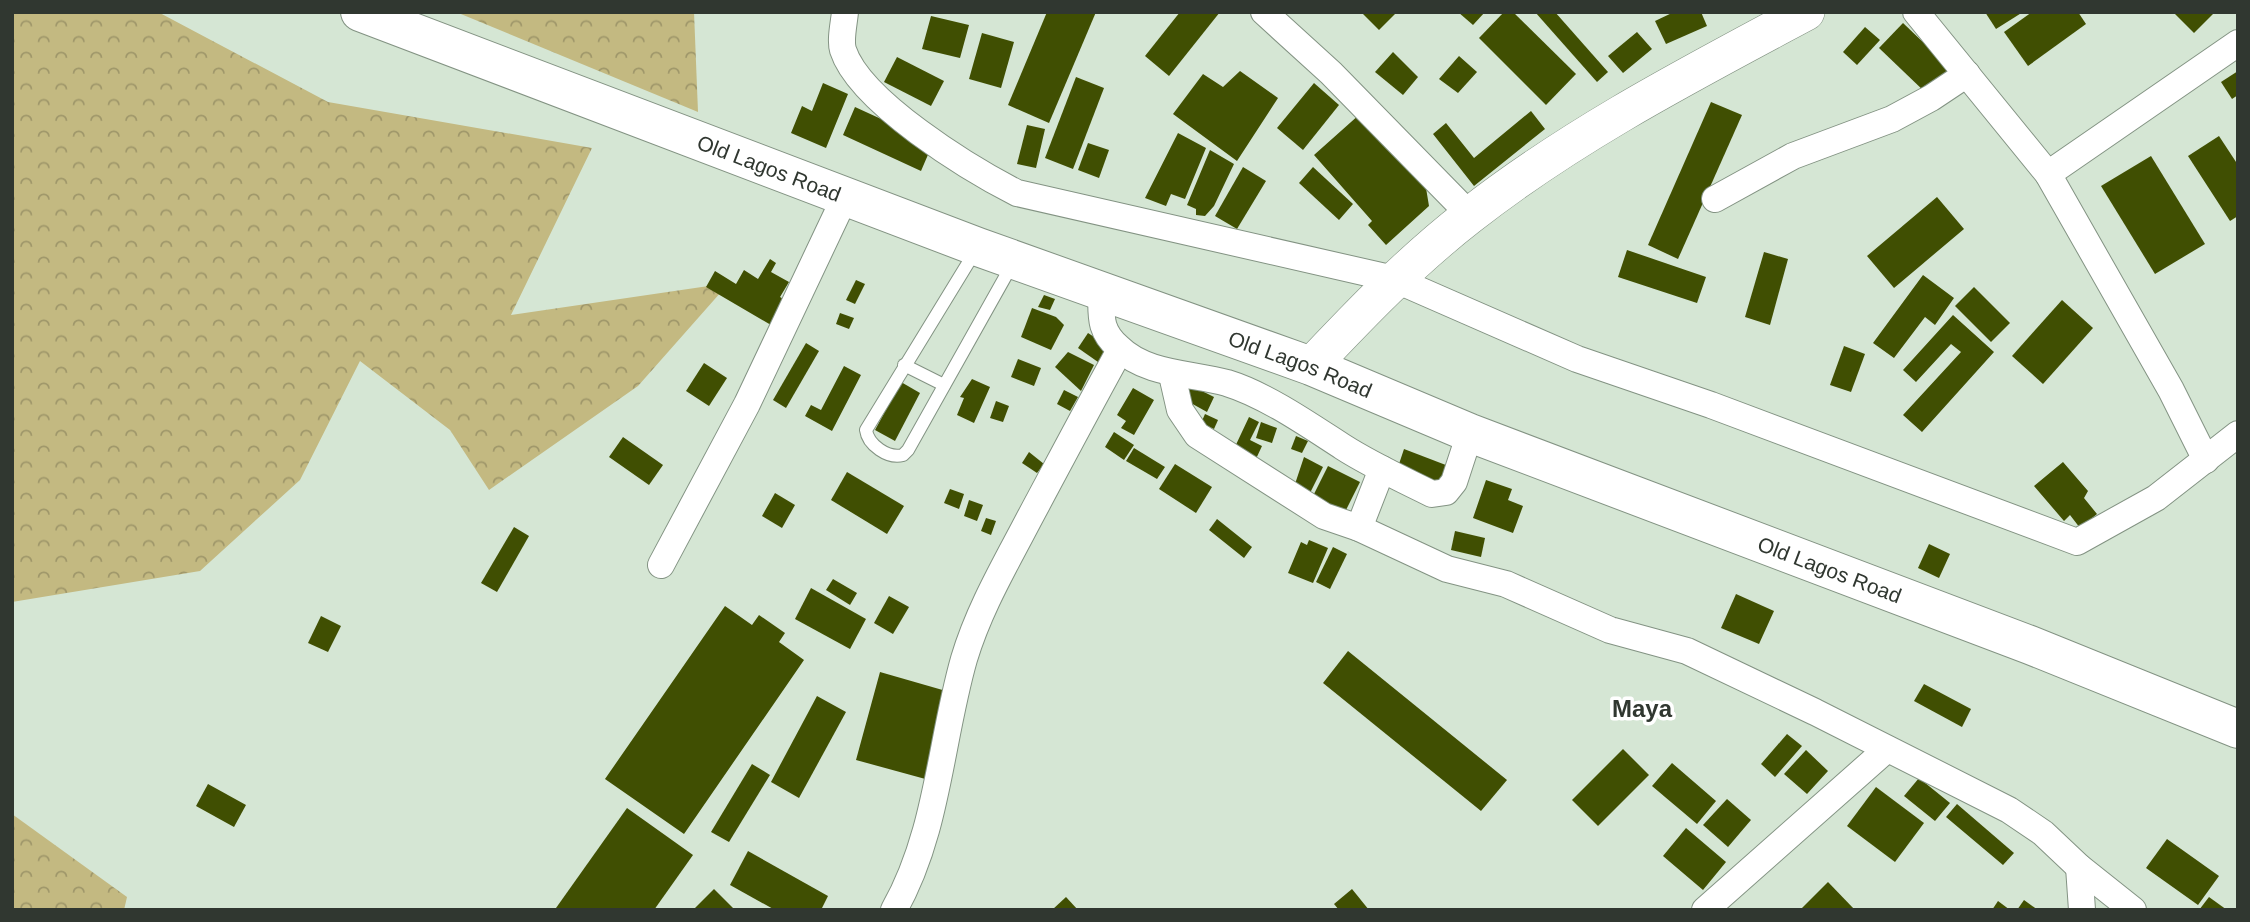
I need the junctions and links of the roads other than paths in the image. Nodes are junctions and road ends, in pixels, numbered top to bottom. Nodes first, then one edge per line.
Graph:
1 (360, 12) edge
2 (845, 12) edge
3 (1264, 12) edge
4 (1805, 12) edge
5 (1916, 12) edge
6 (2238, 43) edge
7 (1967, 74) junction
8 (2048, 174) junction
9 (845, 197) junction
10 (1715, 199) dead end
11 (1470, 215) junction
12 (978, 247) junction
13 (1014, 259) junction
14 (1394, 279) junction
15 (1101, 290) junction
16 (1120, 350) junction
17 (904, 365) junction
18 (1311, 366) junction
19 (1172, 375) junction
20 (944, 386) junction
21 (1470, 433) junction
22 (2238, 434) edge
23 (2206, 460) junction
24 (1382, 469) junction
25 (1359, 528) junction
26 (662, 565) dead end
27 (2238, 729) edge
28 (1887, 749) junction
29 (2079, 867) junction
30 (2118, 906) edge
31 (894, 910) edge
32 (1705, 910) edge
33 (2082, 910) edge

1 - 9 main road, Old Lagos Road
2 - 14 street
3 - 11 street
4 - 11 street
5 - 7 street
6 - 8 street
7 - 8 street
7 - 10 street
8 - 23 street
9 - 12 main road, Old Lagos Road
9 - 26 street
11 - 14 street
12 - 13 main road, Old Lagos Road
12 - 17 lane
13 - 15 main road, Old Lagos Road
13 - 20 lane
14 - 18 street
14 - 23 street
15 - 16 street
15 - 18 main road, Old Lagos Road
16 - 19 street
16 - 31 street
17 - 20 lane
17 - 20 lane
18 - 21 main road, Old Lagos Road
19 - 24 street
19 - 25 street
21 - 24 street
21 - 27 main road, Old Lagos Road
22 - 23 street
24 - 25 street
25 - 28 street
28 - 29 street
28 - 32 street
29 - 30 street
29 - 33 street

